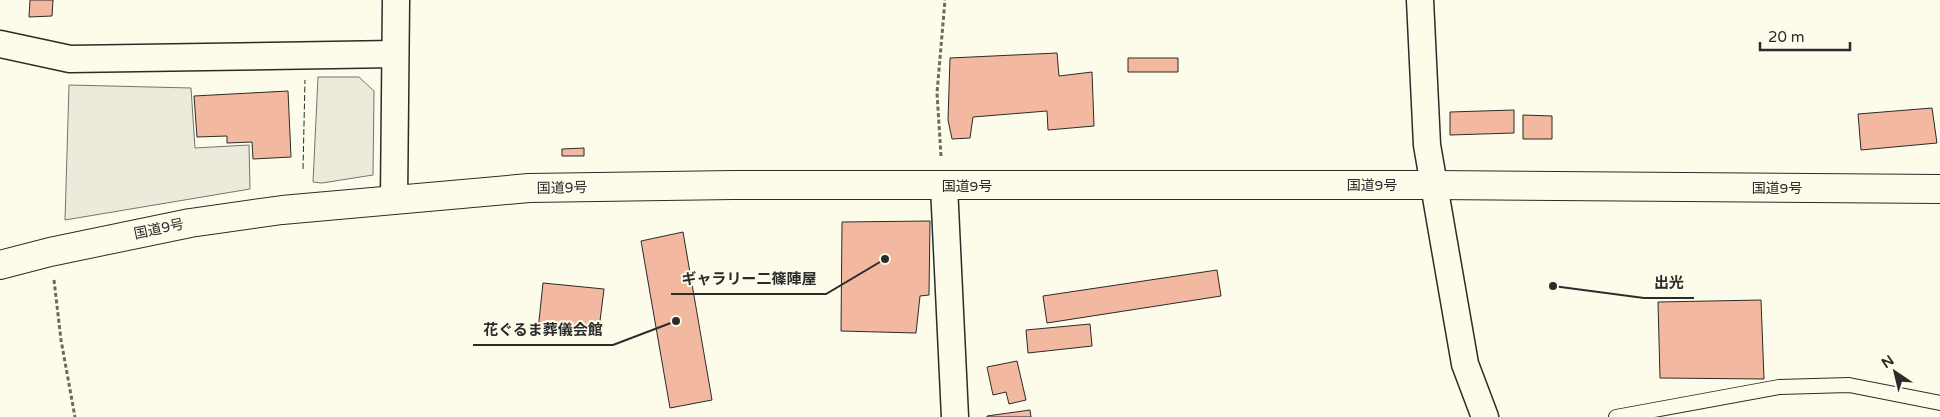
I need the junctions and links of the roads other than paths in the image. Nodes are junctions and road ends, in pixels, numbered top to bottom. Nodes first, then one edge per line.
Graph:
1 (396, 0) edge
2 (1420, 0) edge
3 (0, 44) edge
4 (395, 54) junction
5 (1434, 185) junction
6 (944, 186) junction
7 (1940, 190) edge
8 (394, 199) junction
9 (0, 265) edge
10 (1940, 403) edge
11 (956, 417) edge
12 (1484, 417) edge
13 (1619, 417) edge

1 - 4 street
2 - 5 street
3 - 4 street
4 - 8 street
5 - 6 highway, 国道9号
5 - 7 highway, 国道9号
5 - 12 street
6 - 8 highway, 国道9号
6 - 11 street
8 - 9 highway, 国道9号
10 - 13 lane

